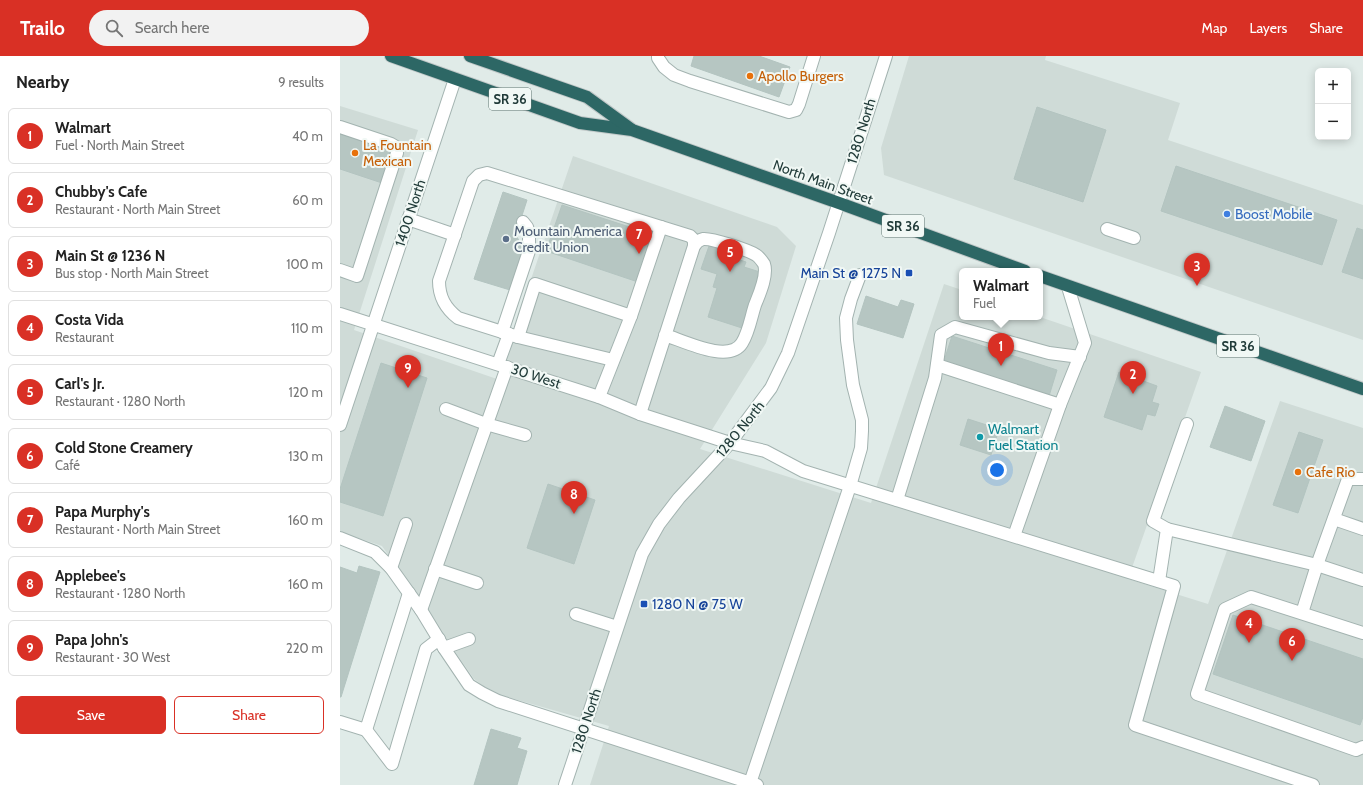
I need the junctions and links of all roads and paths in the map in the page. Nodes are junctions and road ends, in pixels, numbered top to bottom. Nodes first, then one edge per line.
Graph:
1 (391, 56) edge
2 (470, 56) edge
3 (658, 56) edge
4 (814, 56) edge
5 (886, 56) edge
6 (455, 79) junction
7 (340, 127) edge
8 (632, 130) junction
9 (839, 203) junction
10 (408, 219) junction
11 (523, 222) dead end
12 (661, 227) junction
13 (1107, 229) dead end
14 (455, 235) junction
15 (1134, 238) dead end
16 (694, 246) junction
17 (1017, 268) edge
18 (340, 270) edge
19 (860, 275) dead end
20 (1043, 277) edge
21 (1068, 287) junction
22 (340, 314) edge
23 (631, 316) junction
24 (373, 324) junction
25 (509, 335) junction
26 (665, 335) junction
27 (1080, 357) junction
28 (613, 360) junction
29 (937, 365) junction
30 (502, 366) junction
31 (1363, 389) edge
32 (599, 397) junction
33 (1060, 405) junction
34 (446, 409) dead end
35 (640, 414) junction
36 (486, 424) junction
37 (1187, 424) dead end
38 (340, 425) edge
39 (525, 435) dead end
40 (730, 443) junction
41 (1363, 479) edge
42 (850, 486) junction
43 (897, 500) junction
44 (1334, 519) junction
45 (406, 524) dead end
46 (1167, 529) junction
47 (1363, 529) edge
48 (1014, 536) junction
49 (340, 538) edge
50 (1317, 565) junction
51 (391, 568) junction
52 (435, 569) junction
53 (1363, 580) edge
54 (1159, 581) junction
55 (477, 582) dead end
56 (409, 593) junction
57 (421, 610) junction
58 (1302, 613) junction
59 (576, 614) dead end
60 (617, 626) junction
61 (1363, 633) edge
62 (468, 639) dead end
63 (442, 644) junction
64 (340, 722) edge
65 (584, 728) junction
66 (366, 730) junction
67 (1363, 747) edge
68 (753, 784) edge
69 (565, 785) edge
70 (1313, 785) edge

1 - 6 highway, North Main Street / SR 36
2 - 8 highway, North Main Street / SR 36
3 - 4 street
5 - 9 street, 1280 North
6 - 8 highway, North Main Street / SR 36
6 - 10 street, 1400 North
7 - 18 street
8 - 9 highway, North Main Street / SR 36
9 - 17 highway, North Main Street / SR 36
9 - 40 street, 1280 North
10 - 14 street
10 - 24 street, 1400 North
11 - 25 street
12 - 14 street
12 - 16 street
12 - 23 street
13 - 15 street
14 - 25 street
16 - 26 street
16 - 26 street
19 - 42 street
20 - 21 highway, SR 36
21 - 27 street
21 - 31 highway, SR 36
22 - 24 street, 30 West
23 - 25 street
23 - 28 street
24 - 30 street, 30 West
24 - 38 street, 1400 North
25 - 28 street
25 - 30 street
26 - 35 street
27 - 29 street
27 - 33 street
28 - 32 street
29 - 33 street
29 - 43 street
30 - 32 street, 30 West
30 - 36 street
32 - 35 street, 30 West
33 - 48 street
34 - 36 street
35 - 40 street, 30 West
36 - 39 street
36 - 52 street
37 - 46 street
40 - 42 street, 30 West
40 - 60 street, 1280 North
41 - 44 street
42 - 43 street, 30 West
42 - 68 street
43 - 48 street, 30 West
44 - 47 street
44 - 50 street
45 - 51 street
46 - 50 street
46 - 54 street
48 - 54 street, 30 West
49 - 51 street
50 - 53 street
50 - 58 street
51 - 56 street
52 - 55 street
52 - 57 street
54 - 70 street, 30 West
56 - 57 street
56 - 66 street
57 - 63 street
58 - 61 street
58 - 67 street
59 - 60 street
60 - 65 street, 1280 North
62 - 63 street
63 - 65 street
63 - 66 street
64 - 66 street
65 - 68 street
65 - 69 street, 1280 North

